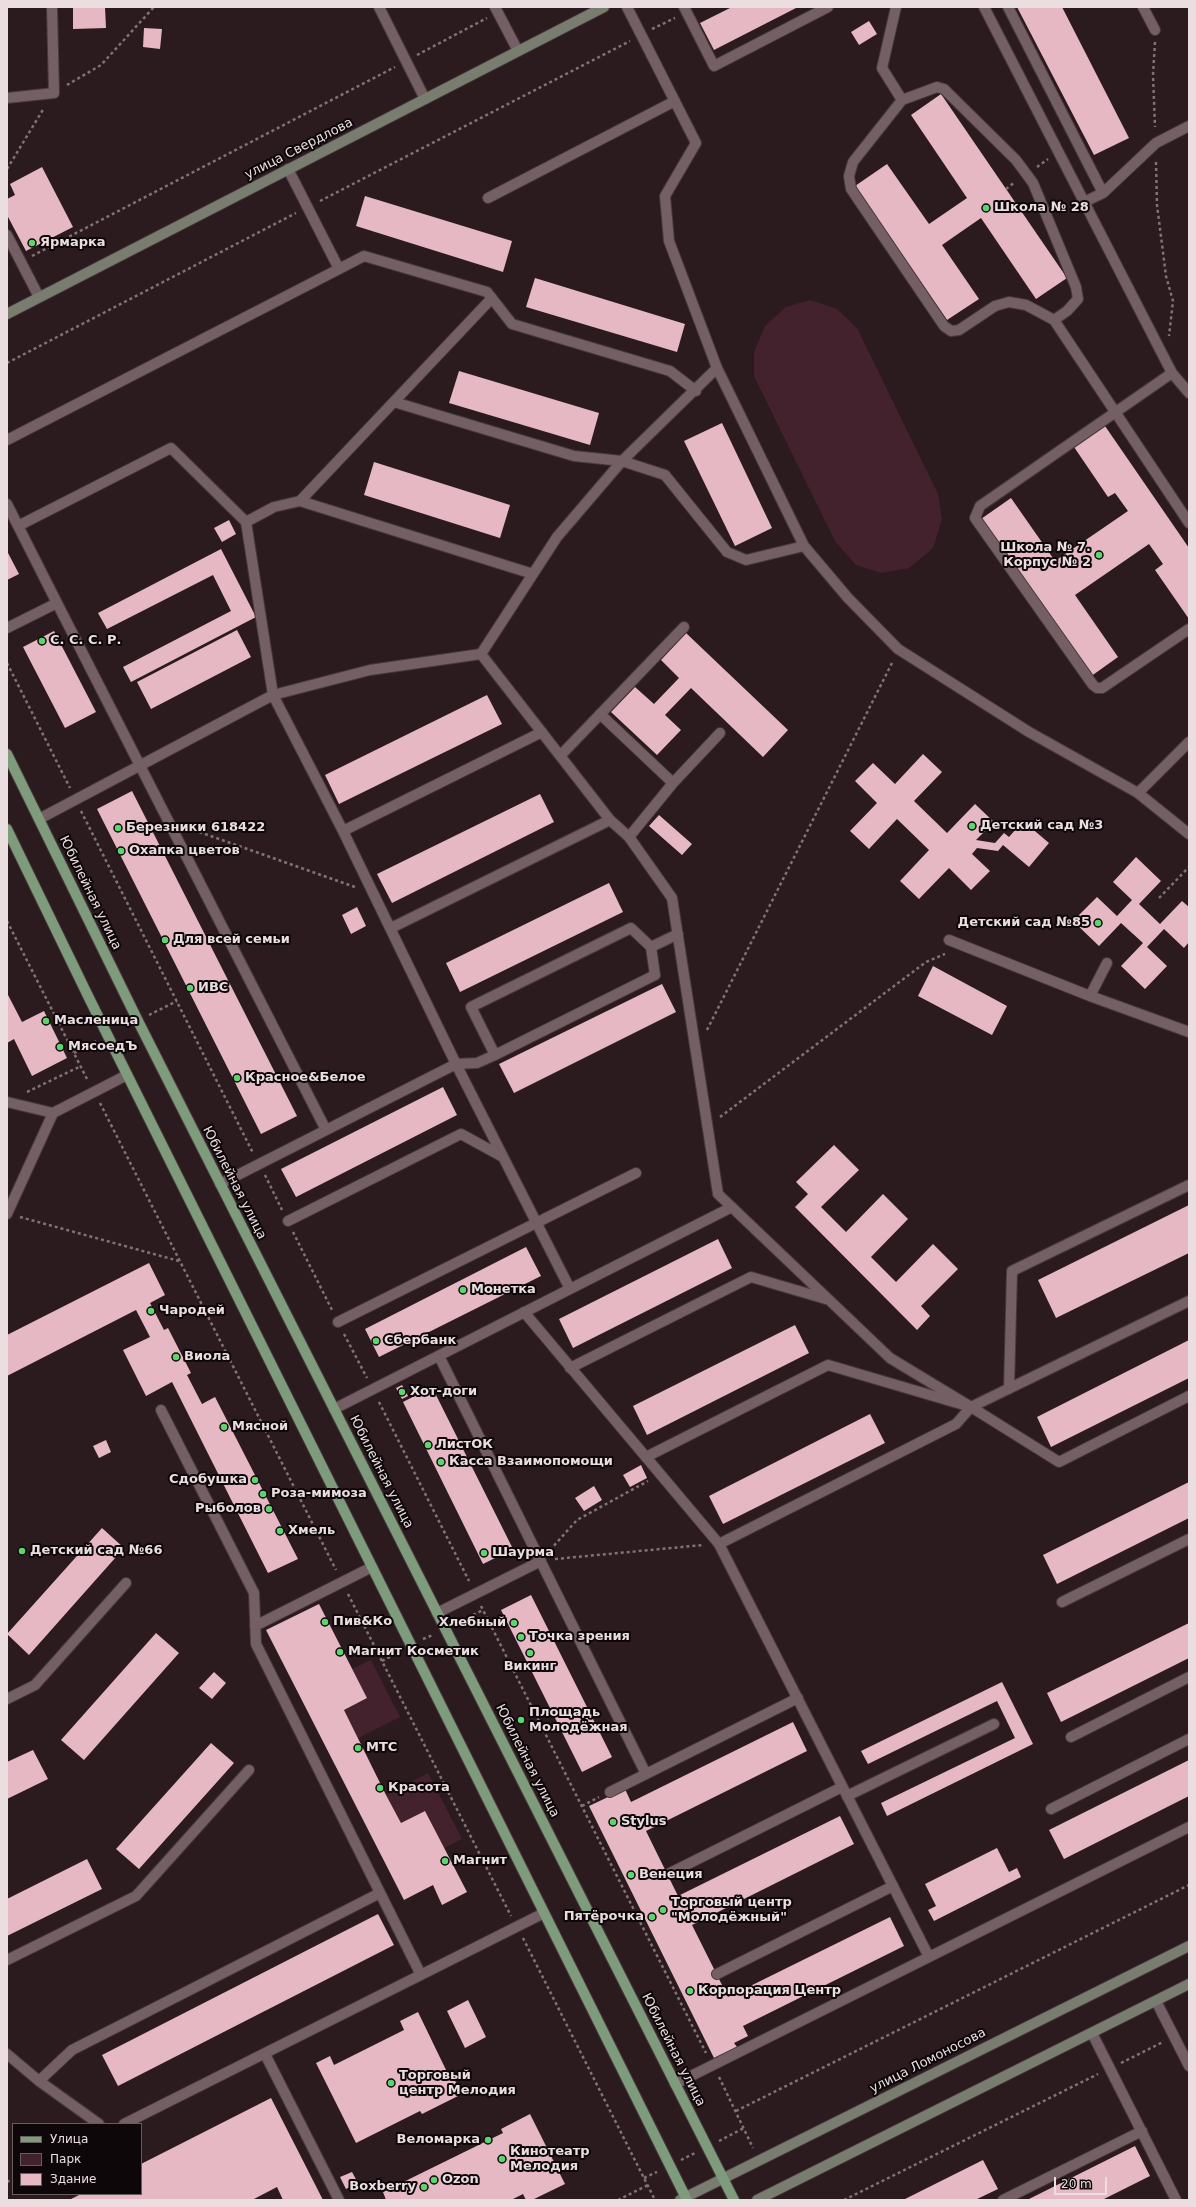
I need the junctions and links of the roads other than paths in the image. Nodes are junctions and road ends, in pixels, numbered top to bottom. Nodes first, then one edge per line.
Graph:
1 (52, 7) edge
2 (379, 7) edge
3 (604, 7) edge
4 (626, 7) edge
5 (828, 7) edge
6 (896, 7) edge
7 (984, 7) edge
8 (1008, 7) edge
9 (1143, 7) edge
10 (685, 9) edge
11 (497, 10) edge
12 (1155, 30) road end
13 (518, 51) junction
14 (7, 98) edge
15 (425, 99) junction
16 (902, 100) junction
17 (675, 102) junction
18 (1189, 126) edge
19 (288, 170) junction
20 (1103, 193) junction
21 (488, 198) dead end
22 (1084, 202) junction
23 (7, 235) edge
24 (339, 269) junction
25 (39, 297) junction
26 (492, 298) junction
27 (7, 314) edge
28 (1054, 320) junction
29 (717, 368) junction
30 (1172, 373) junction
31 (696, 391) junction
32 (1189, 393) edge
33 (394, 402) junction
34 (1114, 413) junction
35 (7, 440) edge
36 (622, 461) junction
37 (300, 501) junction
38 (7, 504) edge
39 (246, 522) junction
40 (1189, 523) edge
41 (18, 526) junction
42 (804, 546) junction
43 (533, 574) junction
44 (57, 602) junction
45 (684, 627) dead end
46 (7, 628) edge
47 (1189, 629) edge
48 (481, 654) junction
49 (273, 696) junction
50 (600, 714) junction
51 (542, 732) junction
52 (720, 733) dead end
53 (1189, 742) edge
54 (7, 754) edge
55 (560, 756) junction
56 (141, 765) junction
57 (673, 783) junction
58 (1138, 793) junction
59 (39, 820) junction
60 (610, 820) junction
61 (7, 829) edge
62 (344, 831) junction
63 (1189, 834) edge
64 (629, 838) junction
65 (391, 928) junction
66 (678, 934) junction
67 (949, 940) dead end
68 (651, 947) junction
69 (1107, 963) dead end
70 (1090, 996) junction
71 (1189, 1032) edge
72 (495, 1055) junction
73 (456, 1064) junction
74 (127, 1075) junction
75 (7, 1102) edge
76 (53, 1113) junction
77 (326, 1130) junction
78 (503, 1158) junction
79 (636, 1173) dead end
80 (220, 1184) junction
81 (1189, 1185) edge
82 (732, 1207) junction
83 (7, 1214) edge
84 (288, 1222) dead end
85 (536, 1222) junction
86 (570, 1289) junction
87 (827, 1299) junction
88 (1189, 1301) edge
89 (524, 1312) junction
90 (338, 1322) dead end
91 (438, 1356) junction
92 (570, 1368) junction
93 (1009, 1389) junction
94 (1189, 1396) edge
95 (971, 1407) junction
96 (334, 1409) junction
97 (161, 1410) dead end
98 (646, 1457) junction
99 (1189, 1539) edge
100 (719, 1544) junction
101 (541, 1561) junction
102 (372, 1567) junction
103 (126, 1583) dead end
104 (1062, 1602) dead end
105 (437, 1613) junction
106 (255, 1626) junction
107 (1189, 1677) edge
108 (798, 1698) junction
109 (7, 1699) edge
110 (994, 1724) dead end
111 (1071, 1737) dead end
112 (1189, 1739) edge
113 (249, 1770) dead end
114 (646, 1774) junction
115 (845, 1791) junction
116 (610, 1792) road end
117 (1051, 1809) dead end
118 (1189, 1827) edge
119 (670, 1873) dead end
120 (893, 1886) junction
121 (380, 1893) junction
122 (544, 1913) junction
123 (1189, 1946) edge
124 (929, 1957) junction
125 (7, 1960) edge
126 (717, 1974) dead end
127 (421, 1975) junction
128 (1189, 1984) edge
129 (1156, 2001) junction
130 (1092, 2032) junction
131 (7, 2054) edge
132 (265, 2054) junction
133 (1189, 2066) edge
134 (39, 2081) junction
135 (675, 2084) junction
136 (97, 2123) edge
137 (126, 2123) edge
138 (1142, 2131) junction
139 (723, 2178) junction
140 (684, 2199) edge
141 (339, 2200) edge
142 (734, 2200) edge
143 (757, 2200) edge
144 (1003, 2200) edge
145 (1176, 2200) edge

1 - 14 street
2 - 15 street
3 - 13 main road, улица Свердлова
4 - 17 street
5 - 10 street
6 - 16 street
7 - 22 street
8 - 20 street
9 - 12 street
11 - 13 street
13 - 15 main road, улица Свердлова
15 - 19 main road, улица Свердлова
16 - 28 street
16 - 28 street
17 - 21 street
17 - 29 street
18 - 20 street
19 - 24 street
19 - 25 main road, улица Свердлова
20 - 22 street
22 - 30 street
23 - 25 street
24 - 26 street
24 - 35 street
25 - 27 main road, улица Свердлова
26 - 31 street
26 - 33 street
28 - 34 street
29 - 31 street
29 - 42 street
30 - 32 street
30 - 34 street
31 - 36 street
33 - 36 street
33 - 37 street
34 - 40 street
34 - 47 street
36 - 42 street
36 - 43 street
37 - 39 street
37 - 43 street
38 - 41 street
39 - 41 street
39 - 49 street
41 - 44 street
42 - 58 street
43 - 48 street
44 - 46 street
44 - 56 street
45 - 50 street
48 - 49 street
48 - 51 street
49 - 56 street
49 - 62 street
50 - 55 street
50 - 57 street
51 - 55 street
51 - 62 street
52 - 57 street
53 - 58 street
54 - 59 main road, Юбилейная улица
55 - 60 street
56 - 59 street
56 - 77 street
57 - 64 street
58 - 63 street
59 - 80 main road, Юбилейная улица
60 - 64 street
60 - 65 street
61 - 74 main road
62 - 65 street
64 - 66 street
65 - 73 street
66 - 68 street
66 - 82 street
67 - 70 street
68 - 72 street
68 - 72 street
69 - 70 street
70 - 71 street
72 - 73 street
73 - 77 street
73 - 78 street
74 - 76 street
74 - 102 main road
75 - 76 street
76 - 83 street
77 - 80 street
78 - 84 street
78 - 85 street
79 - 85 street
80 - 96 main road, Юбилейная улица
81 - 93 street
82 - 86 street
82 - 87 street
85 - 86 street
85 - 90 street
86 - 89 street
87 - 92 street
87 - 95 street
88 - 93 street
89 - 91 street
89 - 92 street
91 - 96 street
91 - 101 street
92 - 98 street
93 - 95 street
94 - 95 street
95 - 98 street
95 - 100 street
96 - 105 main road, Юбилейная улица
97 - 106 street
98 - 100 street
99 - 104 street
100 - 108 street
101 - 105 street
101 - 114 street
102 - 106 street
102 - 122 main road
103 - 109 street
105 - 135 main road, Юбилейная улица
106 - 121 street
107 - 111 street
108 - 114 street
108 - 115 street
110 - 115 street
112 - 117 street
113 - 125 street
114 - 116 street
115 - 119 street
115 - 120 street
118 - 124 street
120 - 124 street
120 - 126 street
121 - 127 street
121 - 134 street
122 - 127 street
122 - 140 main road
123 - 139 main road, улица Ломоносова
124 - 135 street
127 - 132 street
128 - 129 main road
129 - 130 main road
129 - 133 street
130 - 138 street
130 - 143 main road
131 - 134 street
132 - 137 street
132 - 141 street
134 - 136 street
135 - 139 main road, Юбилейная улица
138 - 144 street
138 - 145 street
139 - 140 main road, улица Ломоносова
139 - 142 main road, Юбилейная улица

